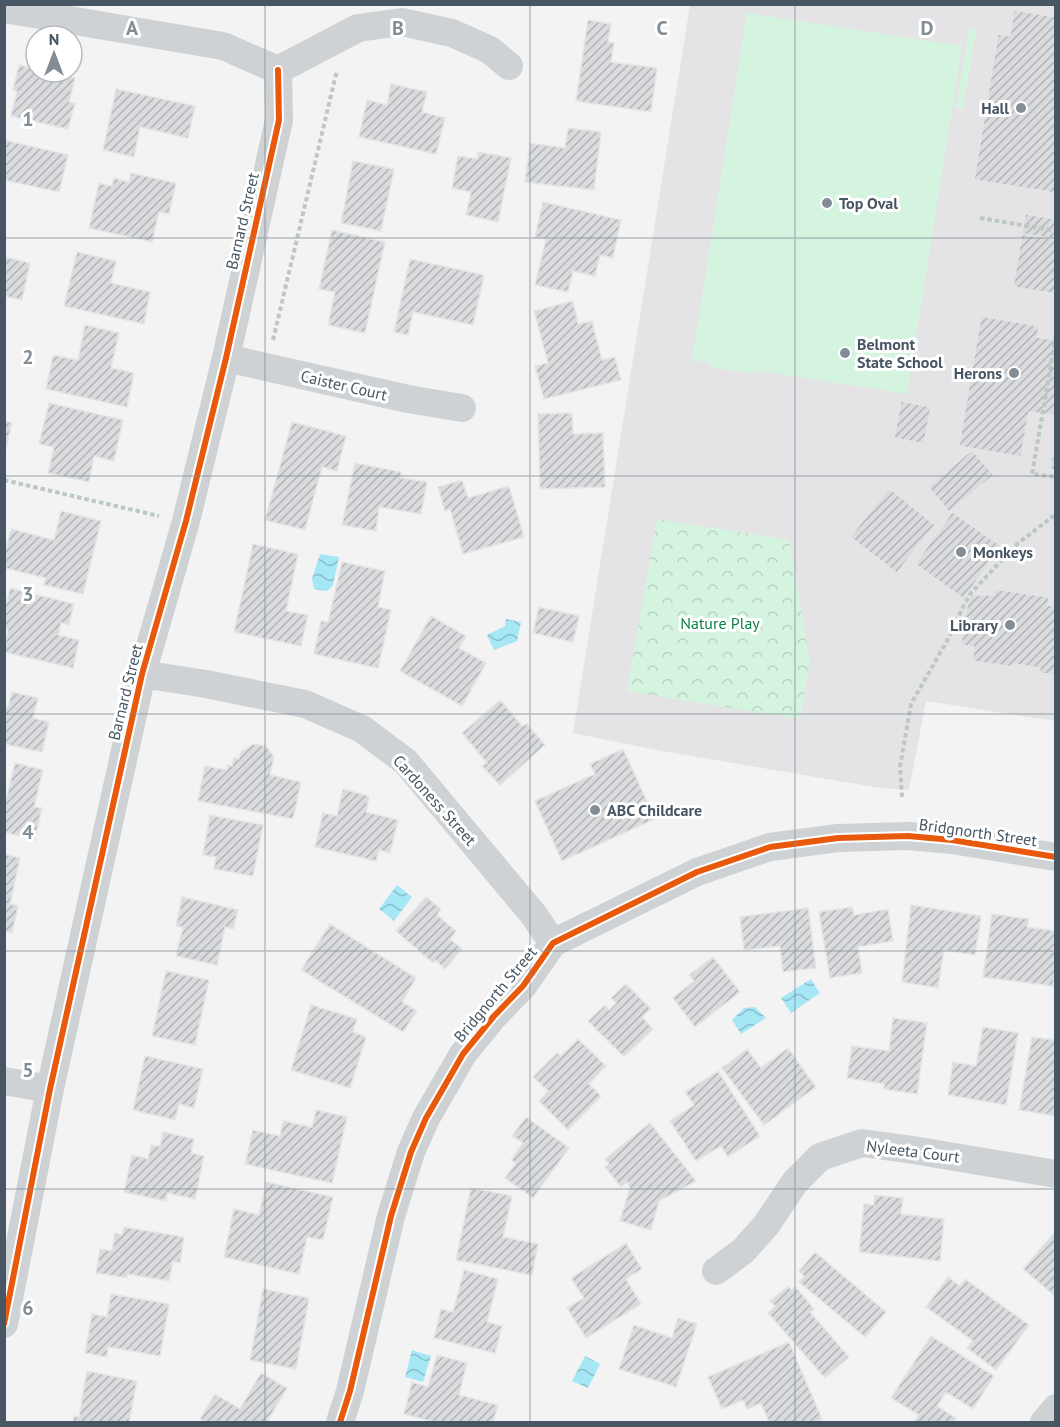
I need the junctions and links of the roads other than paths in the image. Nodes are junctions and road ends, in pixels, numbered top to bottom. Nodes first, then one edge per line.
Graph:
1 (4, 9) edge
2 (509, 66) dead end
3 (278, 70) junction
4 (226, 358) junction
5 (462, 408) dead end
6 (142, 674) junction
7 (1056, 856) edge
8 (553, 943) junction
9 (4, 1081) edge
10 (50, 1089) junction
11 (1056, 1174) edge
12 (716, 1271) dead end
13 (4, 1324) edge
14 (1056, 1408) edge
15 (340, 1422) edge
16 (1044, 1422) edge

1 - 3 street
2 - 3 street
3 - 4 street, Barnard Street
4 - 5 street, Caister Court
4 - 6 street, Barnard Street
6 - 8 street, Cardoness Street
6 - 10 street, Barnard Street
7 - 8 street, Bridgnorth Street
8 - 15 street, Bridgnorth Street
9 - 10 street
10 - 13 street, Barnard Street
11 - 12 street, Nyleeta Court
14 - 16 street

